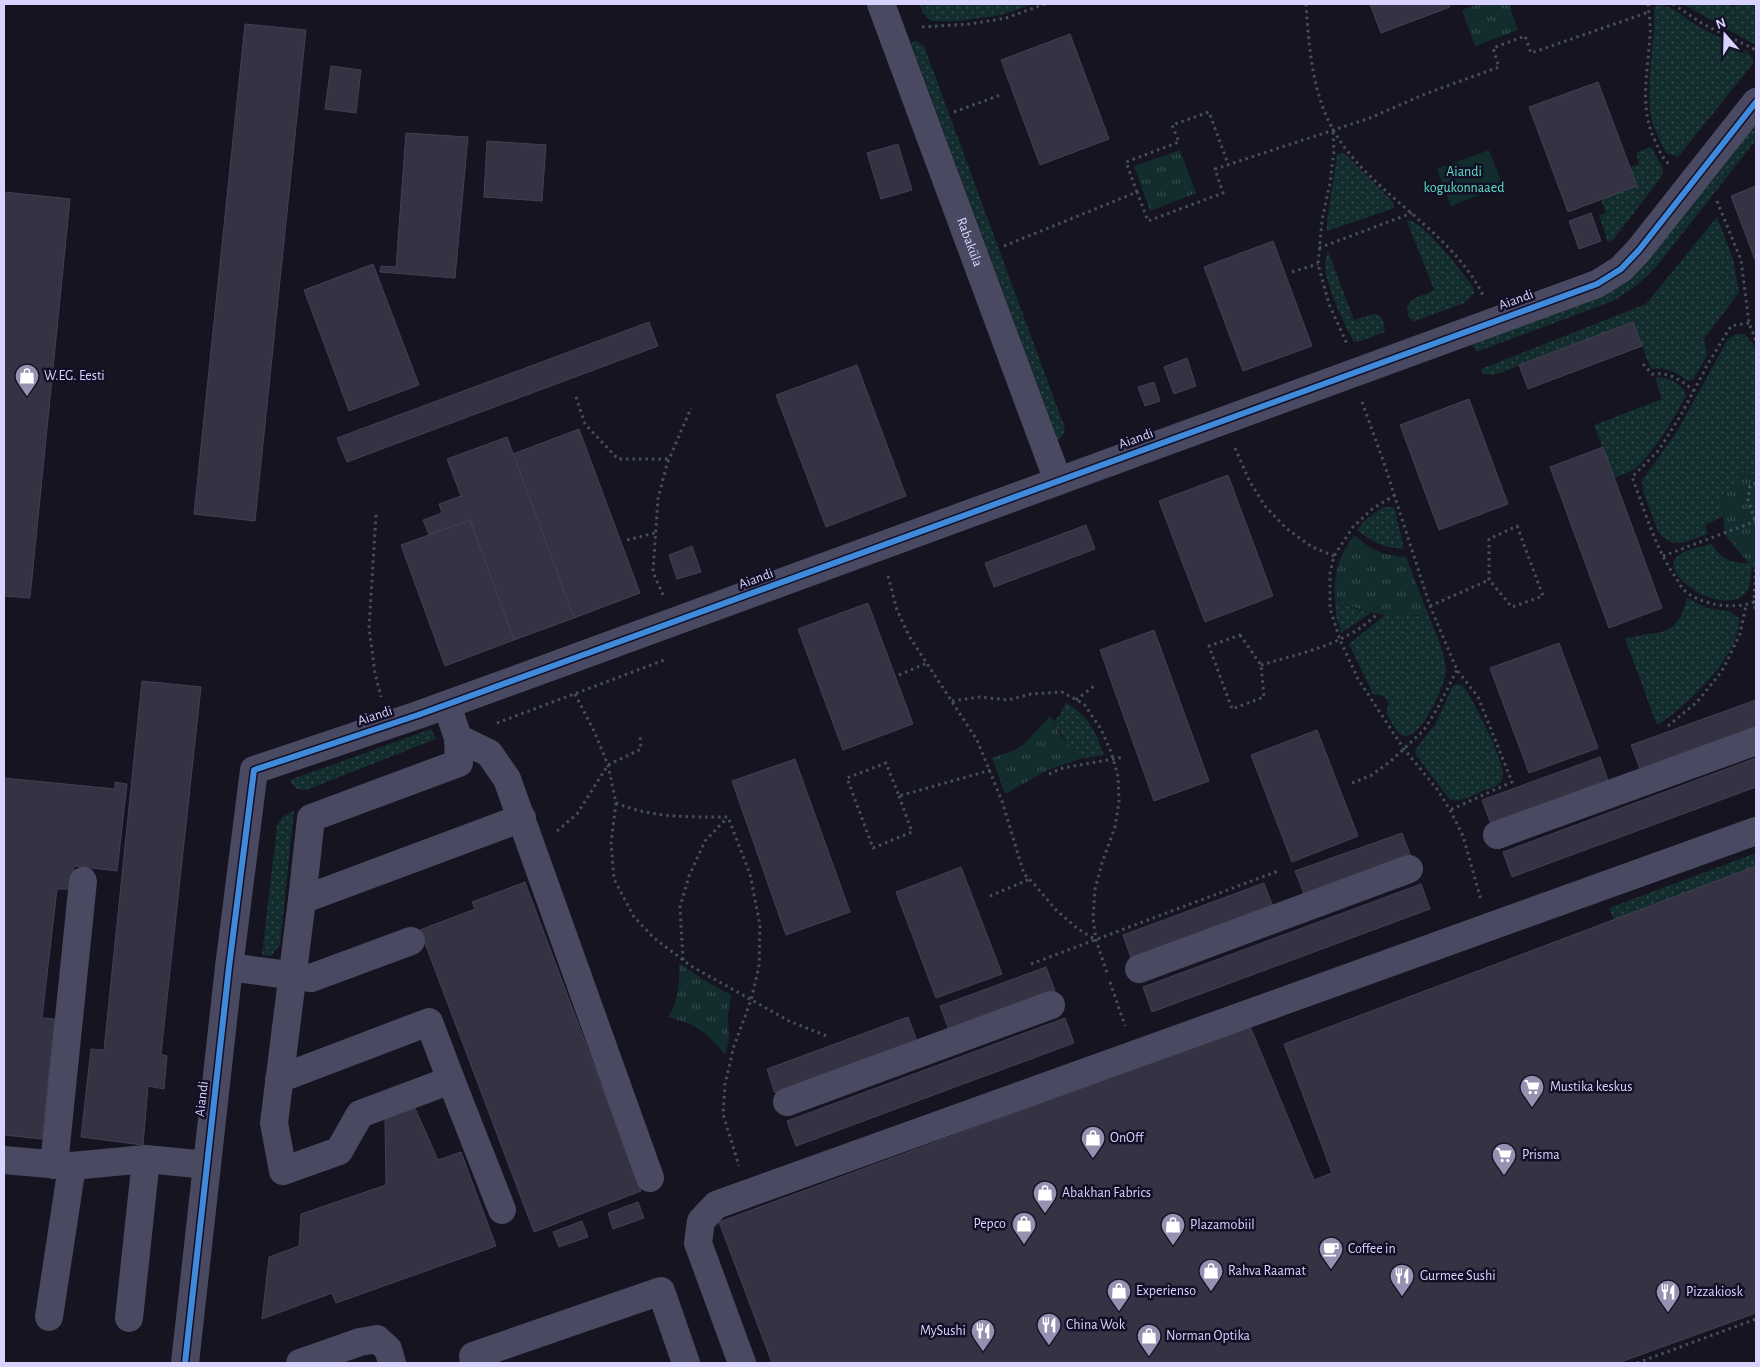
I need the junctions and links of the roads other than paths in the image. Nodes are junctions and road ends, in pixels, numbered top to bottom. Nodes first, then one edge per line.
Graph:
1 (881, 4) edge
2 (1756, 102) edge
3 (1058, 481) junction
4 (447, 705) junction
5 (458, 738) junction
6 (1756, 741) edge
7 (526, 830) junction
8 (1756, 831) edge
9 (1497, 835) dead end
10 (1410, 869) dead end
11 (83, 881) dead end
12 (302, 900) junction
13 (411, 941) dead end
14 (229, 967) junction
15 (1139, 969) dead end
16 (292, 975) junction
17 (1050, 1004) dead end
18 (279, 1079) junction
19 (451, 1080) junction
20 (787, 1102) dead end
21 (146, 1159) junction
22 (4, 1160) edge
23 (207, 1165) junction
24 (63, 1166) junction
25 (650, 1178) dead end
26 (502, 1210) dead end
27 (49, 1317) dead end
28 (128, 1318) dead end
29 (185, 1363) edge
30 (300, 1363) edge
31 (392, 1363) edge
32 (474, 1363) edge
33 (686, 1363) edge
34 (742, 1363) edge

1 - 3 street, Rabaküla
2 - 3 street, Aiandi
3 - 4 street, Aiandi
4 - 5 street
4 - 14 street, Aiandi
5 - 7 street
5 - 12 street
6 - 9 street
7 - 12 street
7 - 25 street
8 - 34 street
10 - 15 street
11 - 24 street
12 - 16 street
13 - 16 street
14 - 16 street
14 - 23 street, Aiandi
16 - 18 street
17 - 20 street
18 - 19 street
18 - 19 street
19 - 26 street
21 - 23 street
21 - 24 street
21 - 28 street
22 - 24 street
23 - 29 street, Aiandi
24 - 27 street
30 - 31 street
32 - 33 street

